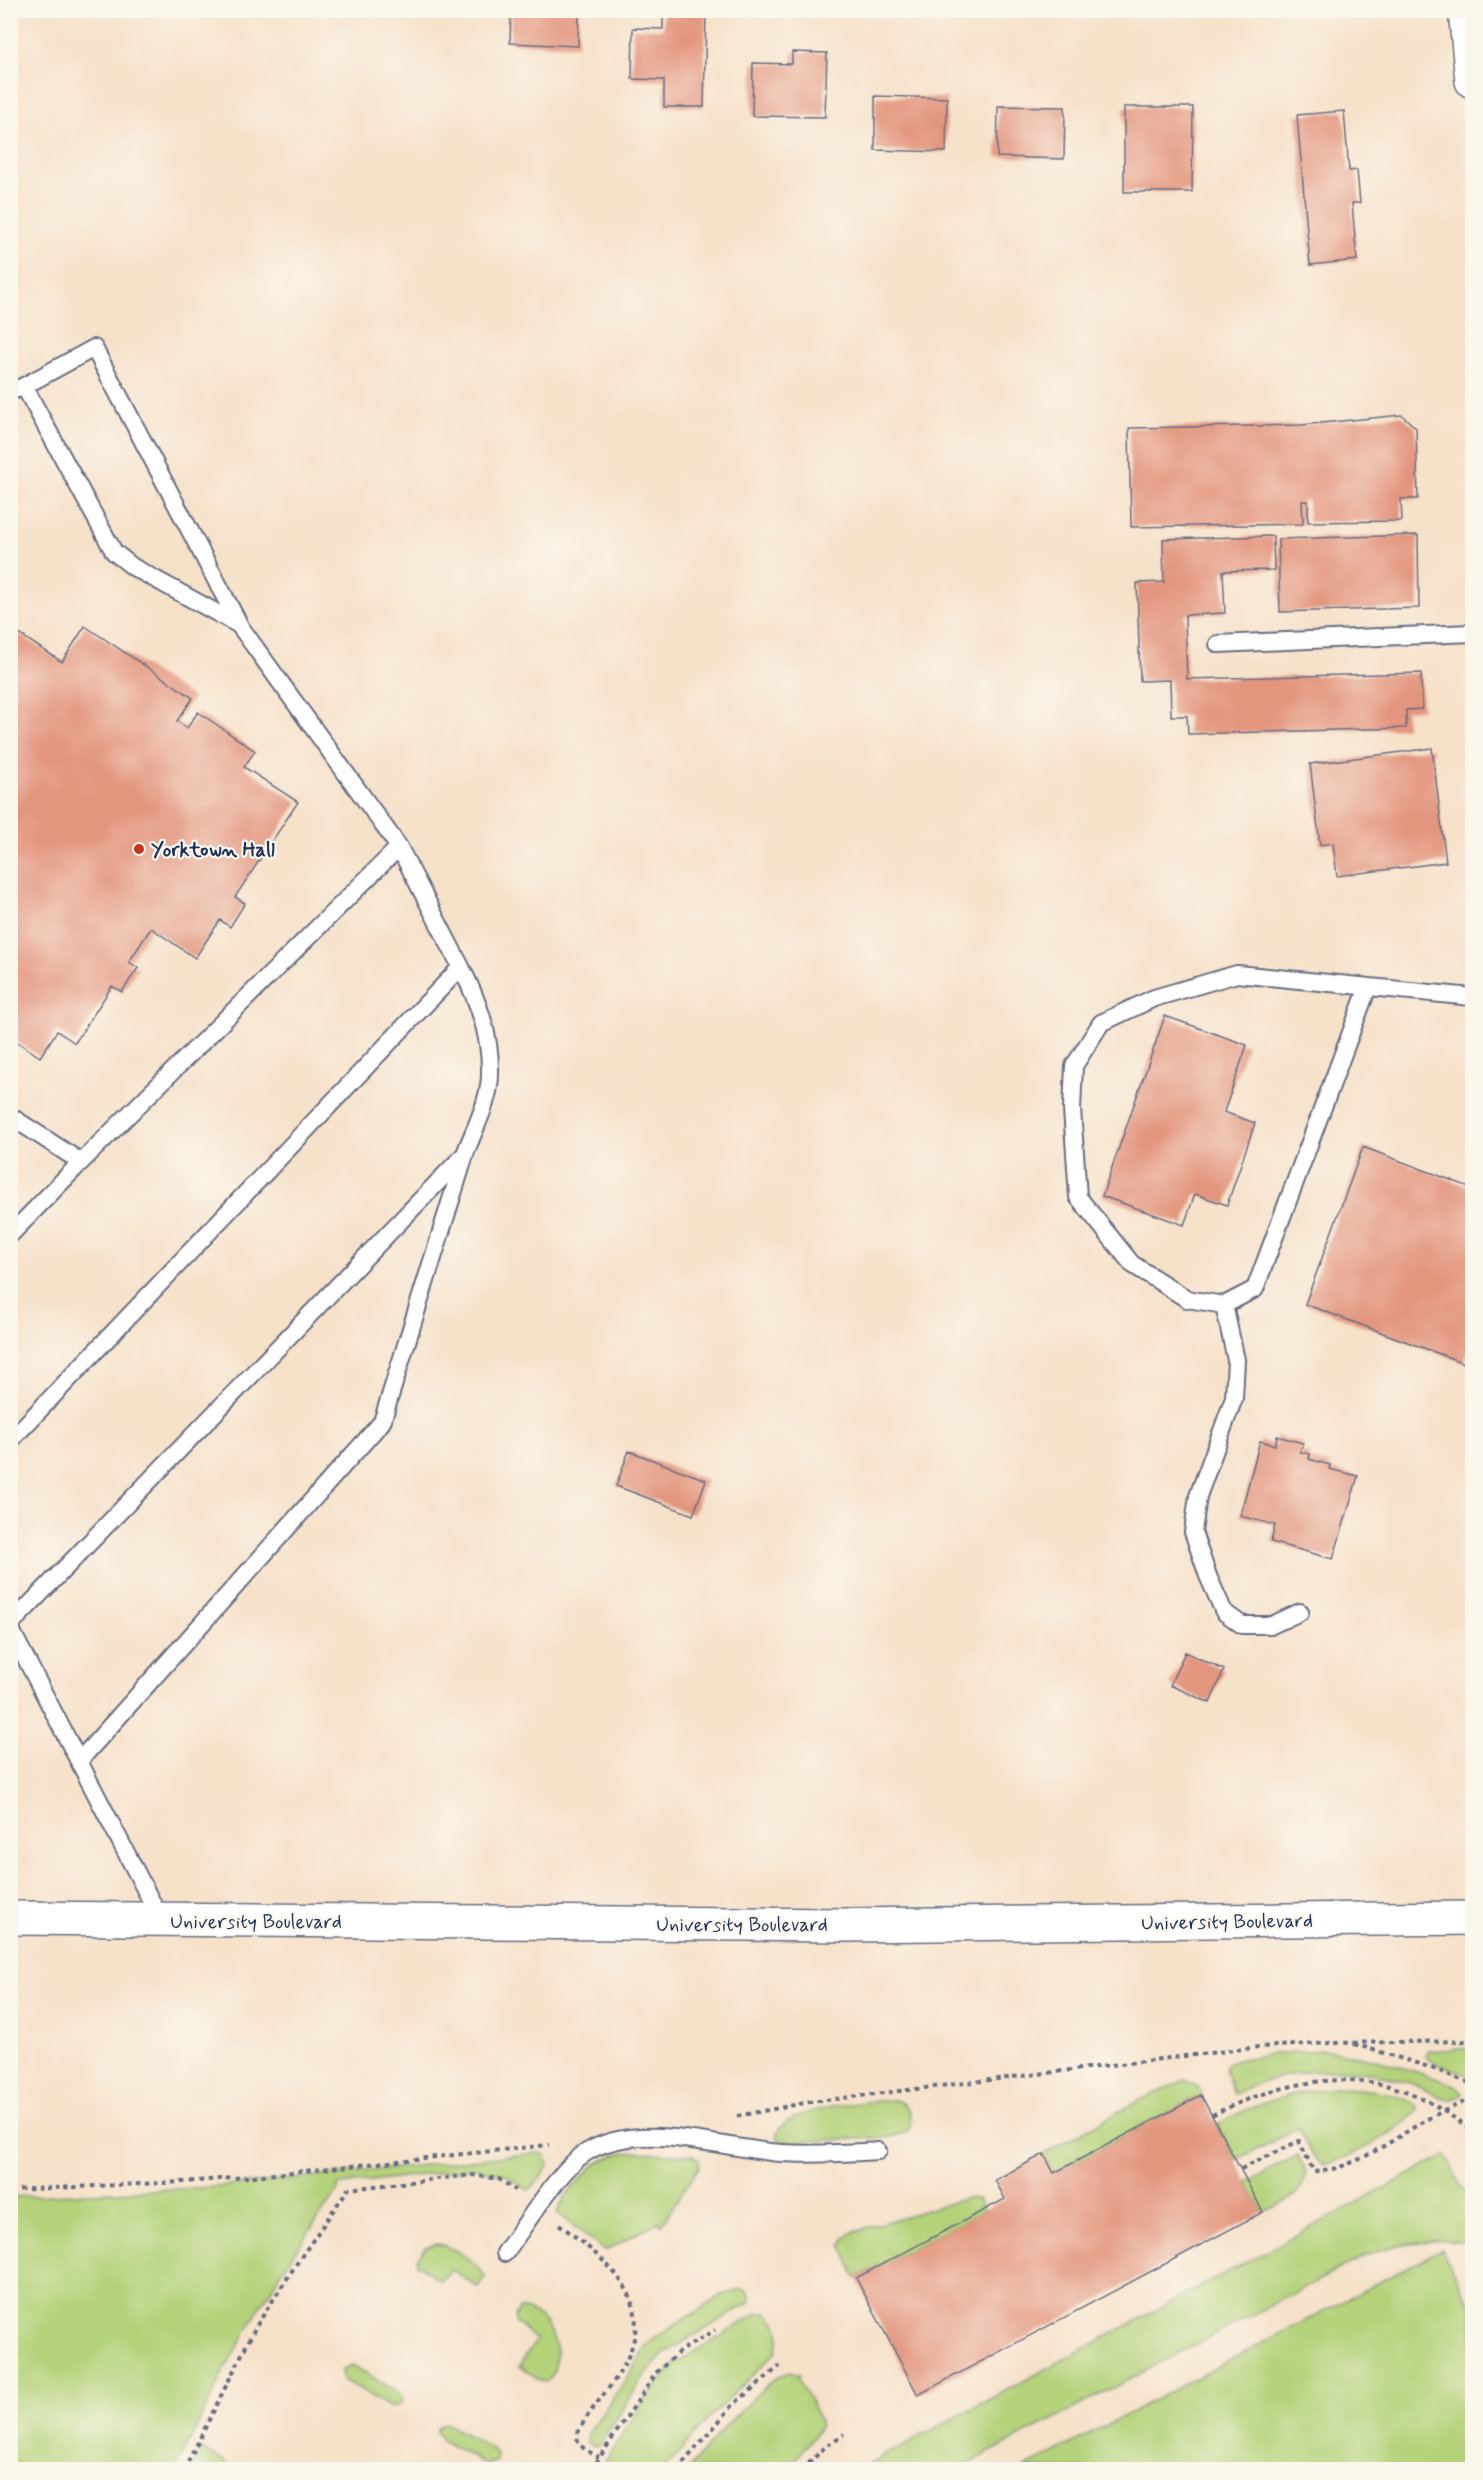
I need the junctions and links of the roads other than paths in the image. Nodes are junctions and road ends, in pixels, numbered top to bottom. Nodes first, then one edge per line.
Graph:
1 (1465, 10) edge
2 (1473, 81) edge
3 (17, 389) edge
4 (239, 625) junction
5 (1473, 633) edge
6 (1218, 644) dead end
7 (399, 847) junction
8 (461, 967) junction
9 (1368, 987) junction
10 (1473, 997) edge
11 (10, 1116) edge
12 (465, 1154) junction
13 (81, 1162) junction
14 (10, 1235) edge
15 (1224, 1305) junction
16 (10, 1441) edge
17 (1300, 1612) dead end
18 (10, 1626) edge
19 (79, 1761) junction
20 (10, 1918) edge
21 (1473, 1918) edge
22 (160, 1920) junction
23 (878, 2151) dead end
24 (505, 2253) dead end

1 - 2 main road
3 - 4 lane
3 - 4 lane
4 - 7 lane
5 - 6 lane
7 - 8 lane
7 - 13 lane
8 - 12 lane
8 - 16 lane
9 - 10 lane
9 - 15 lane
9 - 15 lane
11 - 13 lane
12 - 18 lane
12 - 19 lane
13 - 14 lane
15 - 17 lane
18 - 19 lane
19 - 22 lane
20 - 22 main road, University Boulevard
21 - 22 main road, University Boulevard
23 - 24 lane

